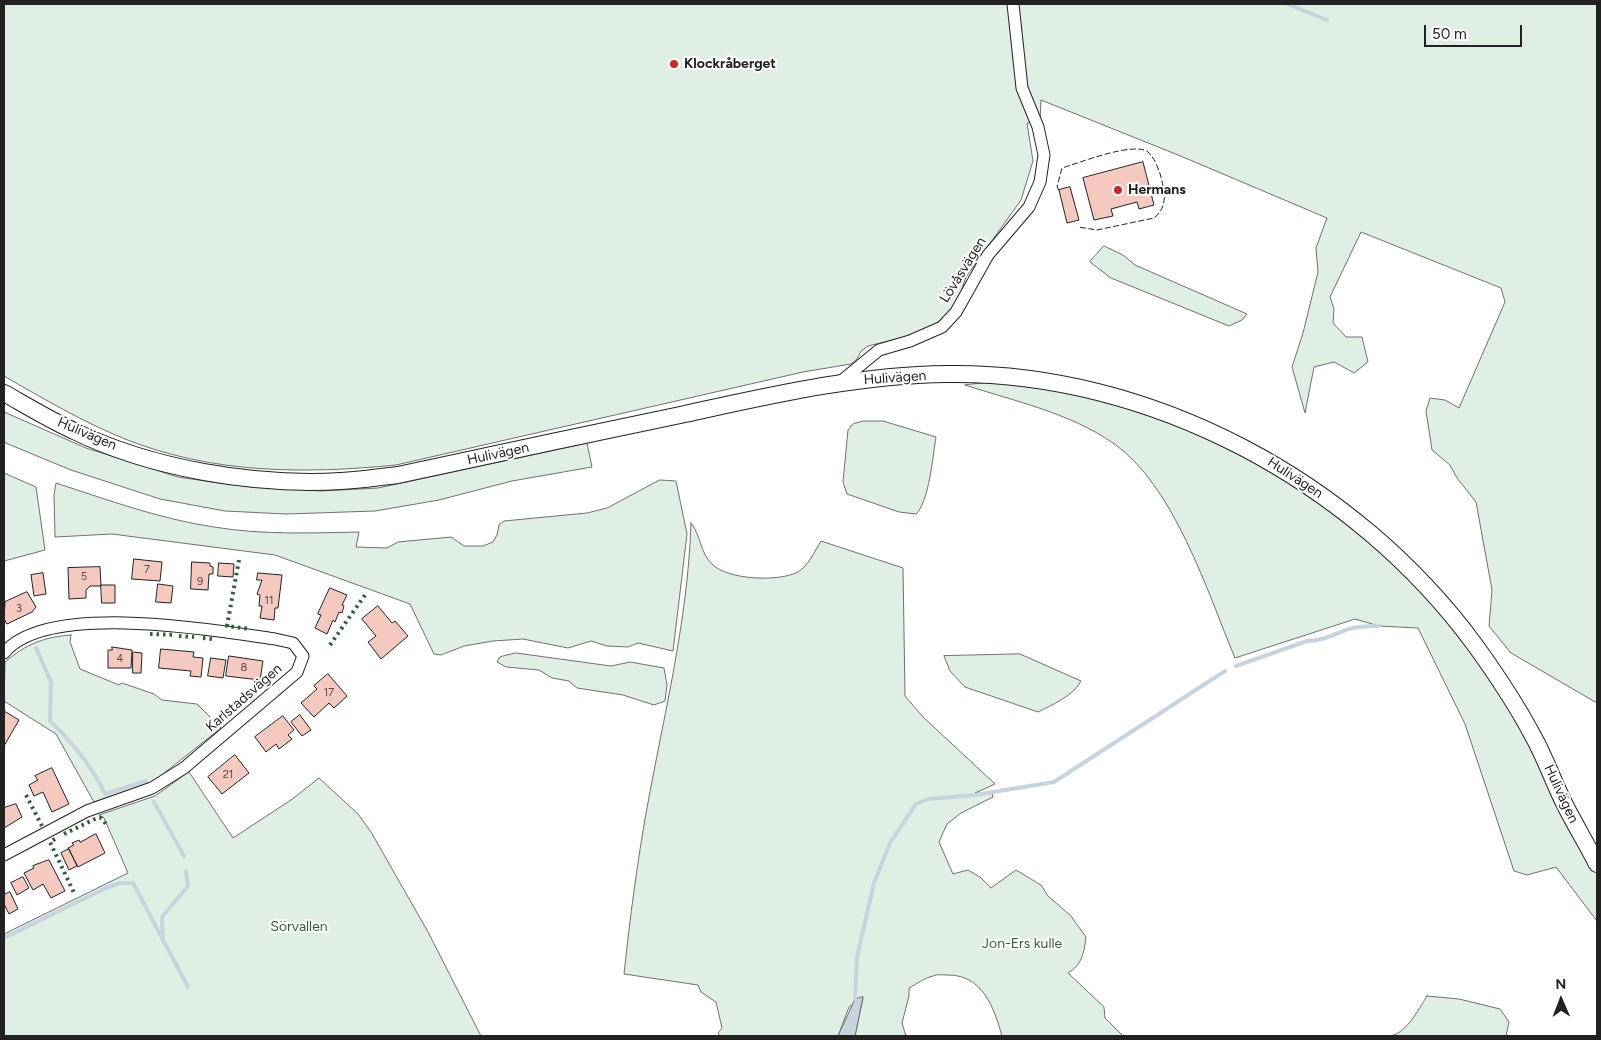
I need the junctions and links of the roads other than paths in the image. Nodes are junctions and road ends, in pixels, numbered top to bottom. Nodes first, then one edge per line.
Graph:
1 (1013, 4) edge
2 (839, 384) junction
3 (4, 393) edge
4 (5, 648) edge
5 (4, 854) edge
6 (1597, 864) edge

1 - 2 street, Lövåsvägen
2 - 3 main road, Hulivägen
2 - 6 main road, Hulivägen
4 - 5 street, Karlstadsvägen

